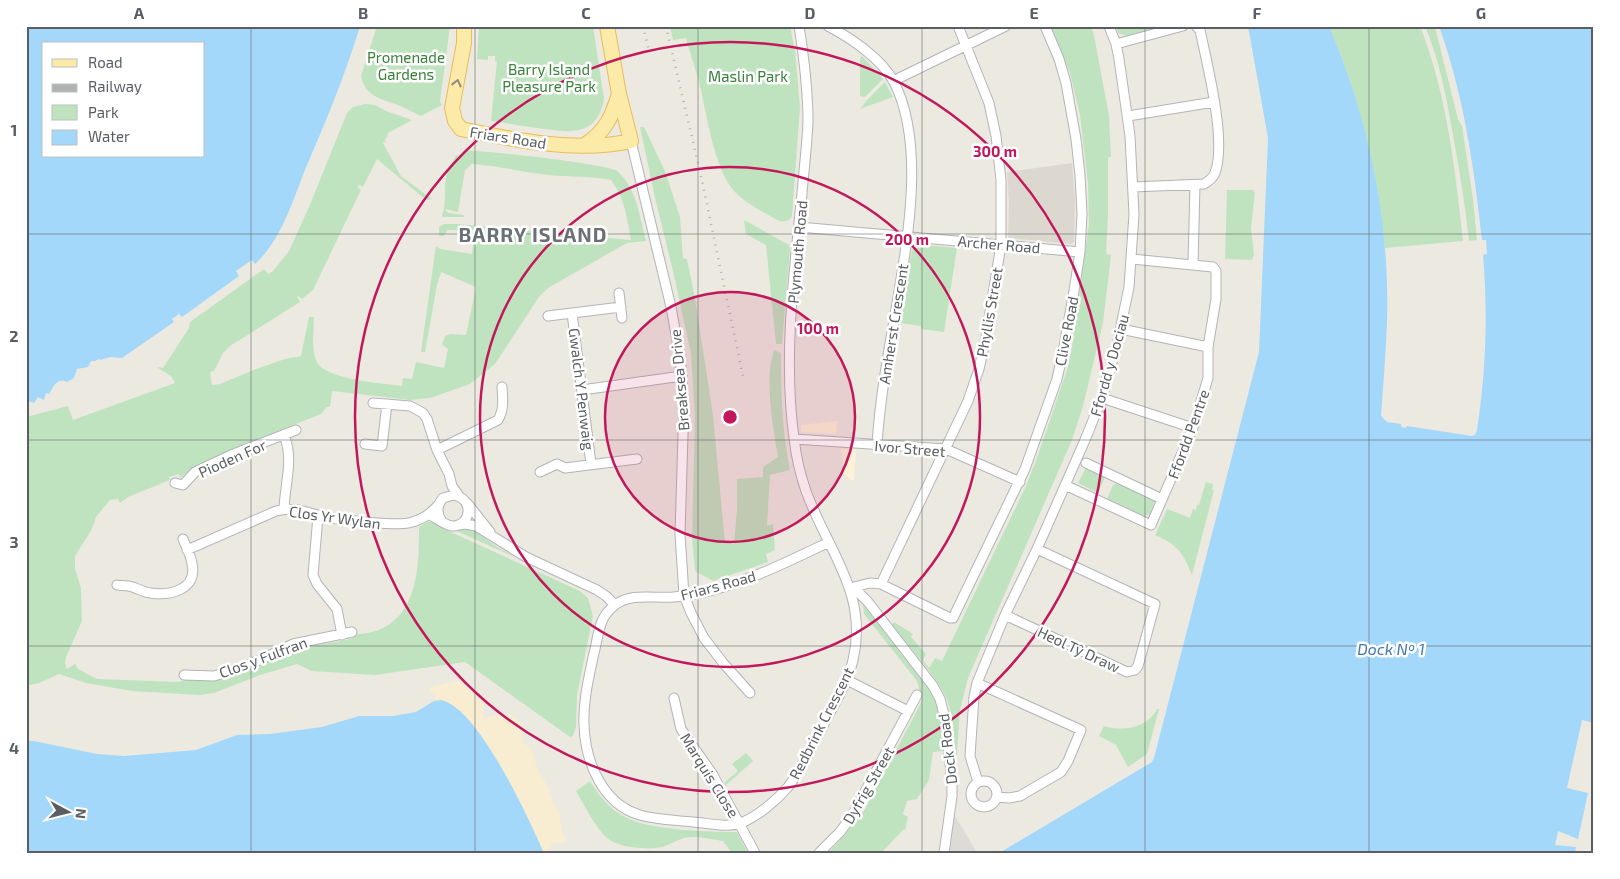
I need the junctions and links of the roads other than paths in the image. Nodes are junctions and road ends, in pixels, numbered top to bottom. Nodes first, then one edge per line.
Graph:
1 (464, 26) edge
2 (606, 26) edge
3 (799, 26) edge
4 (828, 26) edge
5 (958, 26) edge
6 (1006, 26) edge
7 (1045, 26) edge
8 (1109, 26) edge
9 (1184, 26) edge
10 (1196, 26) edge
11 (1116, 44) junction
12 (967, 45) junction
13 (893, 81) junction
14 (619, 94) junction
15 (1214, 102) junction
16 (1128, 116) junction
17 (630, 136) junction
18 (591, 141) junction
19 (1195, 184) junction
20 (1133, 187) junction
21 (799, 226) junction
22 (908, 236) junction
23 (1001, 245) junction
24 (1080, 252) junction
25 (1132, 259) junction
26 (1193, 264) junction
27 (619, 293) dead end
28 (621, 307) junction
29 (572, 313) junction
30 (548, 316) dead end
31 (622, 318) dead end
32 (1120, 329) junction
33 (1208, 347) junction
34 (682, 376) junction
35 (502, 387) dead end
36 (582, 390) junction
37 (1102, 398) junction
38 (373, 402) dead end
39 (387, 404) junction
40 (1193, 428) junction
41 (296, 430) dead end
42 (284, 434) junction
43 (794, 439) junction
44 (365, 444) dead end
45 (877, 444) junction
46 (946, 449) junction
47 (437, 450) junction
48 (637, 459) dead end
49 (1086, 463) dead end
50 (591, 464) junction
51 (540, 472) dead end
52 (1020, 482) junction
53 (1065, 485) junction
54 (452, 486) junction
55 (181, 487) dead end
56 (447, 496) junction
57 (459, 496) junction
58 (1162, 499) junction
59 (466, 503) junction
60 (439, 504) junction
61 (284, 509) junction
62 (430, 515) junction
63 (318, 516) junction
64 (441, 520) junction
65 (458, 525) junction
66 (183, 539) dead end
67 (499, 541) junction
68 (829, 542) junction
69 (1037, 549) junction
70 (187, 550) junction
71 (881, 584) junction
72 (117, 586) dead end
73 (850, 588) junction
74 (684, 595) junction
75 (615, 605) junction
76 (1006, 615) junction
77 (352, 632) dead end
78 (342, 635) junction
79 (184, 675) dead end
80 (847, 680) junction
81 (976, 683) junction
82 (750, 693) dead end
83 (917, 695) dead end
84 (674, 698) dead end
85 (908, 711) junction
86 (978, 782) junction
87 (997, 796) junction
88 (740, 823) junction
89 (755, 853) edge
90 (819, 853) edge
91 (944, 853) edge

18 -> 1 main road, Friars Road
2 - 14 main road
3 - 21 street, Plymouth Road
4 - 13 street, Amherst Crescent
5 - 12 street, Phyllis Street
6 - 12 street
7 - 24 street, Clive Road
8 - 11 street, Ffordd y Dociau
9 - 11 street
10 - 15 street
11 - 16 street, Ffordd y Dociau
12 - 13 street
12 - 23 street, Phyllis Street
13 - 22 street, Amherst Crescent
14 - 17 main road
14 - 18 main road
15 - 16 street
15 - 19 street
16 - 20 street, Ffordd y Dociau
17 - 18 main road, Friars Road
17 - 34 street, Breaksea Drive
19 - 20 street
19 - 26 street
20 - 25 street, Ffordd y Dociau
21 - 22 street, Archer Road
21 - 43 street, Plymouth Road
22 - 23 street, Archer Road
22 - 45 street, Amherst Crescent
23 - 24 street, Archer Road
23 - 46 street, Phyllis Street
24 - 52 street, Clive Road
25 - 26 street, Ffordd Pentre
25 - 32 street, Ffordd y Dociau
26 - 33 street, Ffordd Pentre
27 - 28 street
28 - 29 street
28 - 31 street
29 - 30 street
29 - 36 street, Gwalch Y Penwaig
32 - 33 street
32 - 37 street, Ffordd y Dociau
33 - 40 street, Ffordd Pentre
34 - 36 street
34 - 74 street, Breaksea Drive
35 - 47 street
36 - 50 street, Gwalch Y Penwaig
37 - 40 street
37 - 53 street, Ffordd y Dociau
38 - 39 street
39 - 44 street
39 - 47 street
40 - 58 street, Ffordd Pentre
41 - 42 street, Pioden For
42 - 55 street, Pioden For
42 - 61 street, Pioden For
43 - 45 street, Ivor Street
43 - 68 street, Plymouth Road
45 - 46 street, Ivor Street
46 - 52 street, Ivor Street
46 - 71 street, Phyllis Street
47 - 54 street
48 - 50 street
49 - 58 street
50 - 51 street
52 - 71 street, Clive Road
53 - 58 street, Ffordd Pentre
53 - 69 street, Ffordd y Dociau
54 - 56 street
54 - 57 street
56 - 57 street
56 - 60 street
57 - 59 street
59 - 65 street
59 - 67 street
60 - 62 street
60 - 64 street
61 - 63 street, Clos Yr Wylan
61 - 70 street, Clos Yr Wylan
62 - 63 street, Clos Yr Wylan
62 - 64 street
63 - 78 street
64 - 65 street
65 - 67 street
66 - 70 street
67 - 75 street
68 - 73 street, Plymouth Road
68 - 74 street, Friars Road
69 - 76 street, Ffordd y Dociau
69 - 76 street, Heol Tŷ Draw
70 - 72 street
71 - 73 street
73 - 80 street, Redbrink Crescent
73 - 91 street, Dock Road
74 - 75 street, Friars Road
74 - 82 street, Breaksea Drive
75 - 88 street
76 - 81 street, Ffordd y Dociau
77 - 78 street, Clos y Fulfran
78 - 79 street, Clos y Fulfran
80 - 85 street
80 - 88 street, Redbrink Crescent
81 - 86 street, Ffordd y Dociau
81 - 87 street, Ffordd y Dociau
83 - 85 street, Dyfrig Street
84 - 88 street, Marquis Close
85 - 90 street, Dyfrig Street
86 - 87 street
86 - 87 street, Ffordd y Dociau
88 - 89 street

